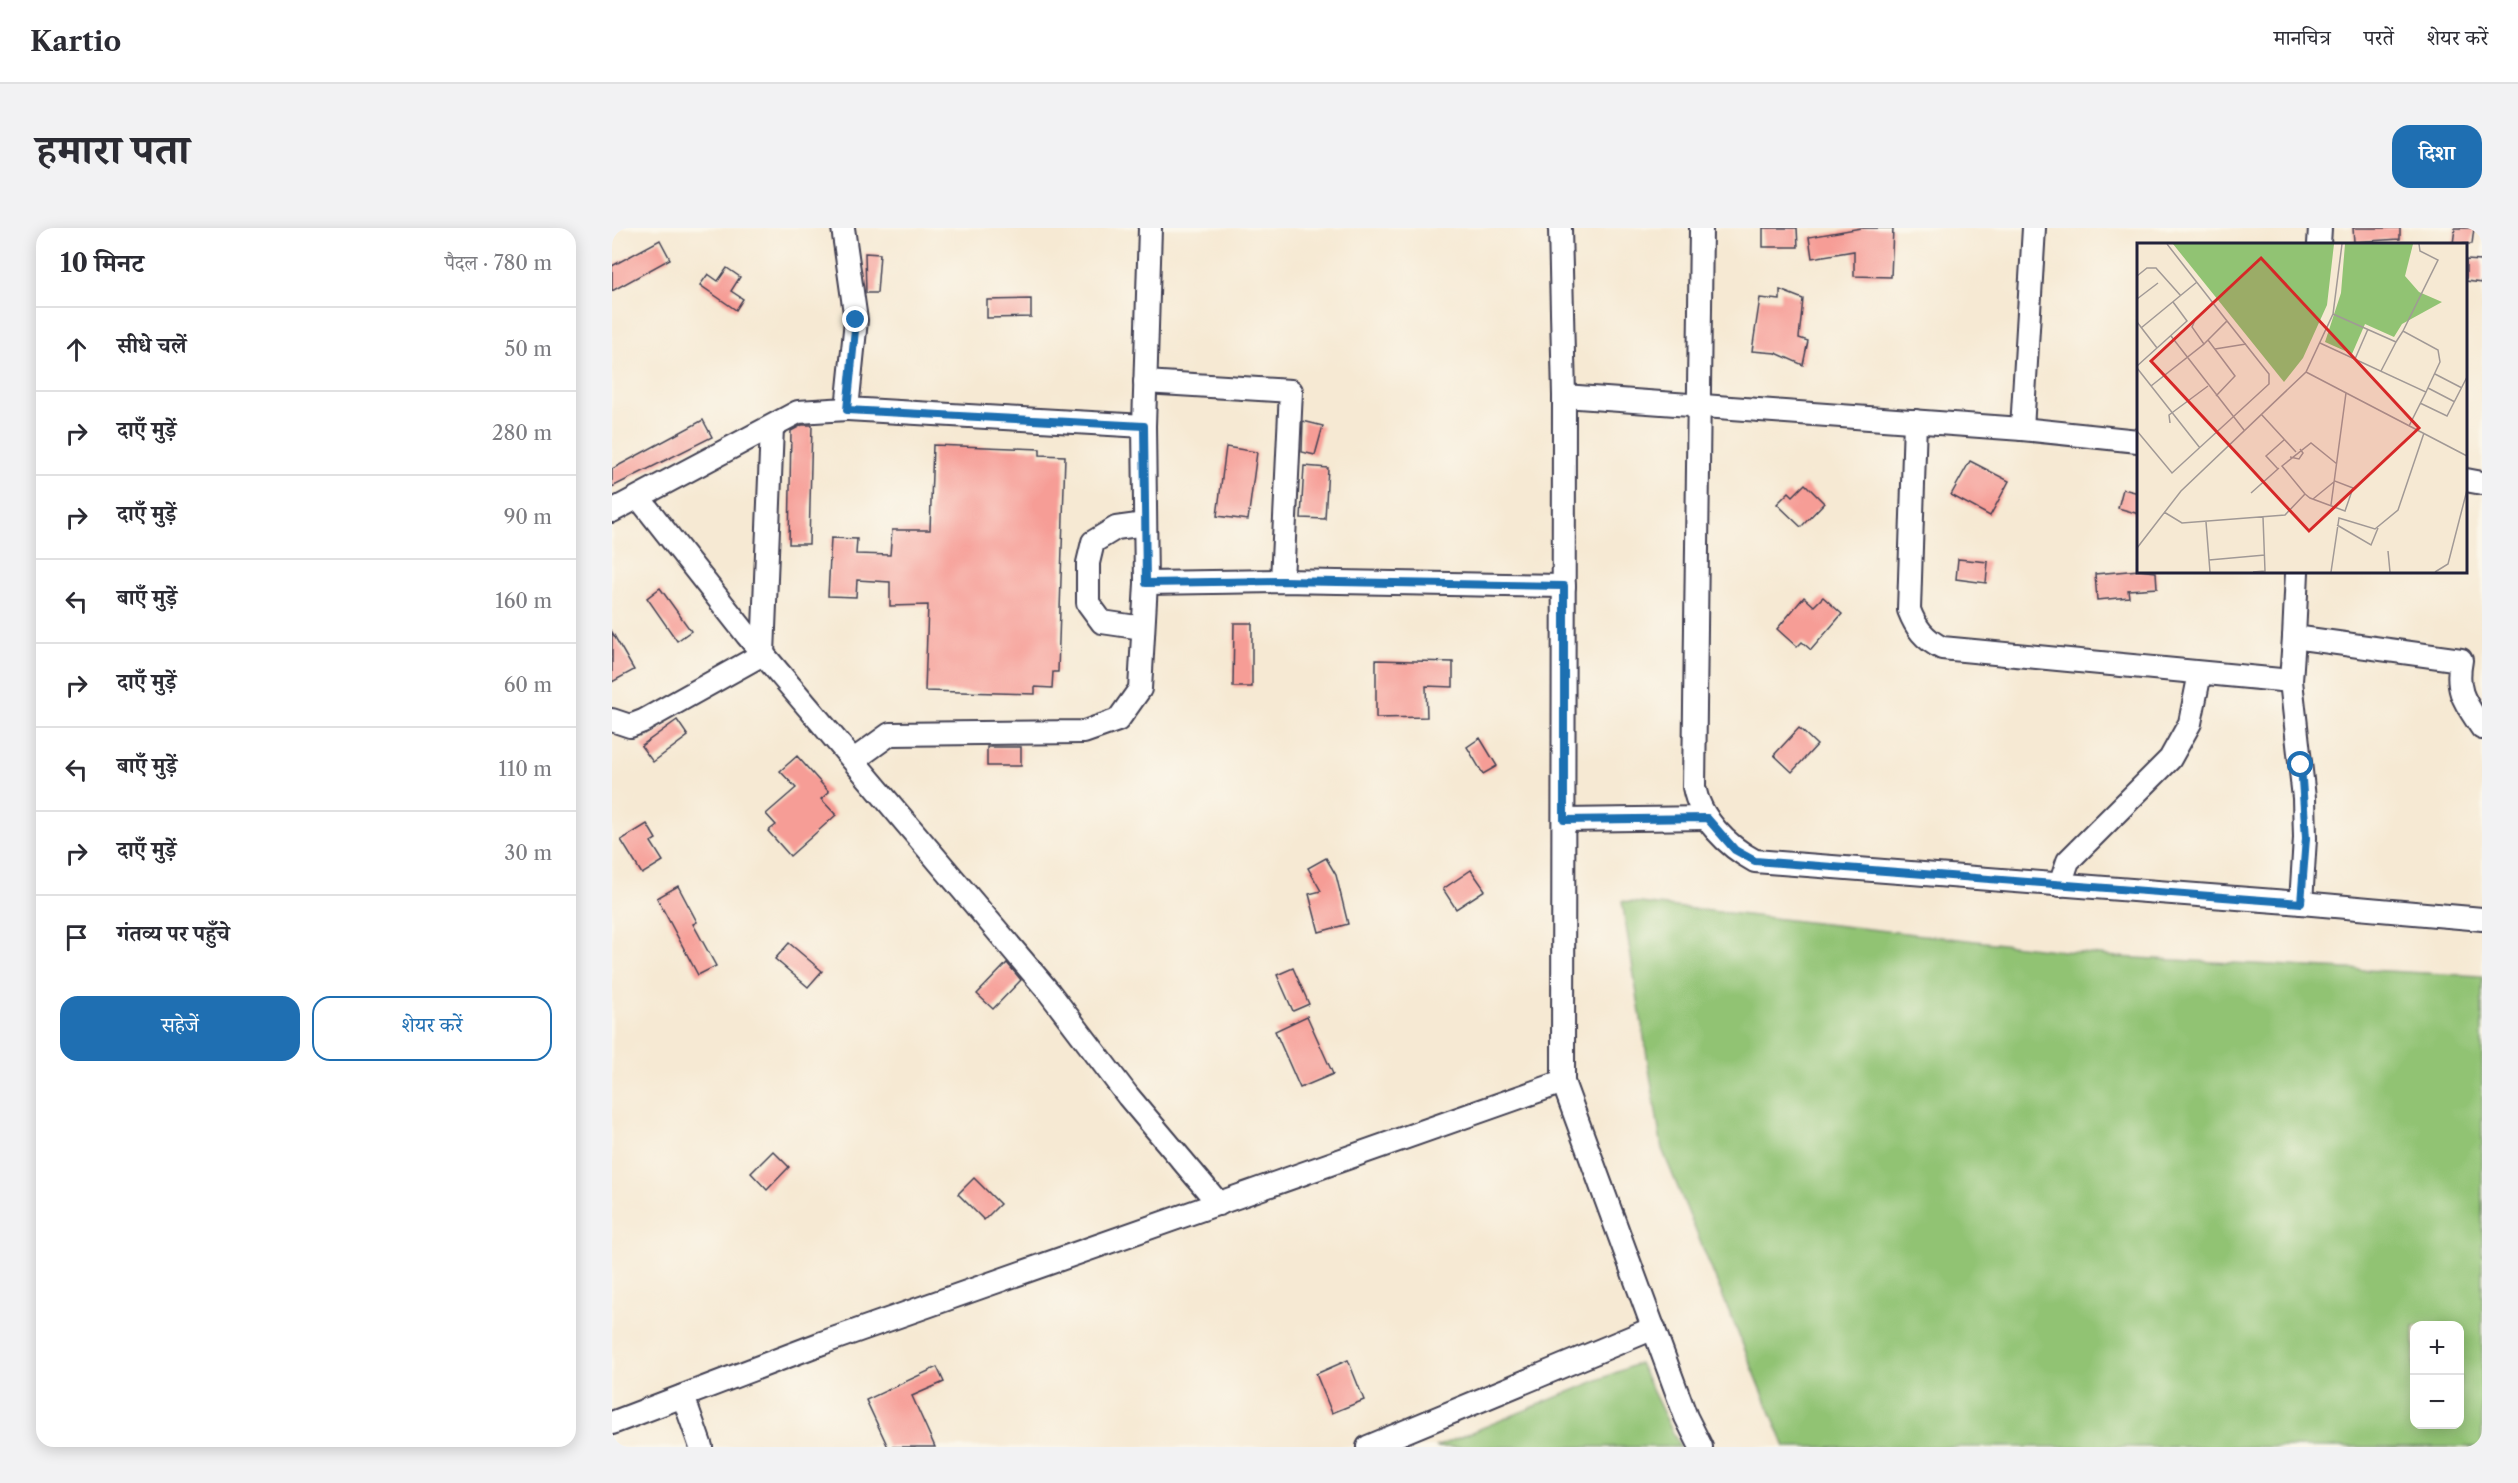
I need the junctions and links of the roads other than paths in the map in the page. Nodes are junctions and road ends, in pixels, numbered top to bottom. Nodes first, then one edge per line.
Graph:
1 (843, 228) edge
2 (1150, 228) edge
3 (1560, 228) edge
4 (1701, 228) edge
5 (2034, 228) edge
6 (2320, 228) edge
7 (2319, 243) edge
8 (1145, 382) junction
9 (1564, 396) junction
10 (1700, 406) junction
11 (847, 410) junction
12 (1915, 421) junction
13 (1144, 426) junction
14 (772, 427) junction
15 (2022, 429) junction
16 (2137, 441) edge
17 (2467, 480) edge
18 (2482, 483) edge
19 (639, 498) junction
20 (612, 511) edge
21 (1145, 524) junction
22 (2297, 573) edge
23 (1282, 581) junction
24 (1146, 583) junction
25 (1564, 586) junction
26 (1143, 628) junction
27 (2294, 637) junction
28 (763, 654) junction
29 (2472, 661) edge
30 (2200, 673) junction
31 (2291, 681) junction
32 (612, 720) edge
33 (2482, 728) edge
34 (854, 760) junction
35 (1707, 818) junction
36 (1564, 820) junction
37 (2060, 885) junction
38 (2301, 903) junction
39 (2482, 919) edge
40 (1563, 1082) junction
41 (1219, 1204) junction
42 (1654, 1328) junction
43 (683, 1396) junction
44 (612, 1423) edge
45 (700, 1447) edge
46 (1370, 1447) edge
47 (1701, 1447) edge

1 - 11 street
2 - 8 street
3 - 9 street
4 - 10 street
5 - 15 street
6 - 7 street
8 - 13 street
8 - 23 street
9 - 10 street
9 - 25 street
10 - 12 street
10 - 35 street
11 - 13 street
11 - 14 street
12 - 15 street
12 - 30 street
13 - 21 street
14 - 19 street
14 - 28 street
15 - 16 street
17 - 18 street
19 - 20 street
19 - 28 street
21 - 24 street
21 - 26 street
22 - 27 street
23 - 24 street
23 - 25 street
24 - 26 street
25 - 36 street
26 - 34 street
27 - 29 street
27 - 31 street
28 - 32 street
28 - 34 street
29 - 33 street
30 - 31 street
30 - 37 street
31 - 38 street
34 - 41 street
35 - 36 street
35 - 37 street
36 - 40 street
37 - 38 street
38 - 39 street
40 - 41 street
40 - 42 street
41 - 43 street
42 - 46 street
42 - 47 street
43 - 44 street
43 - 45 street

